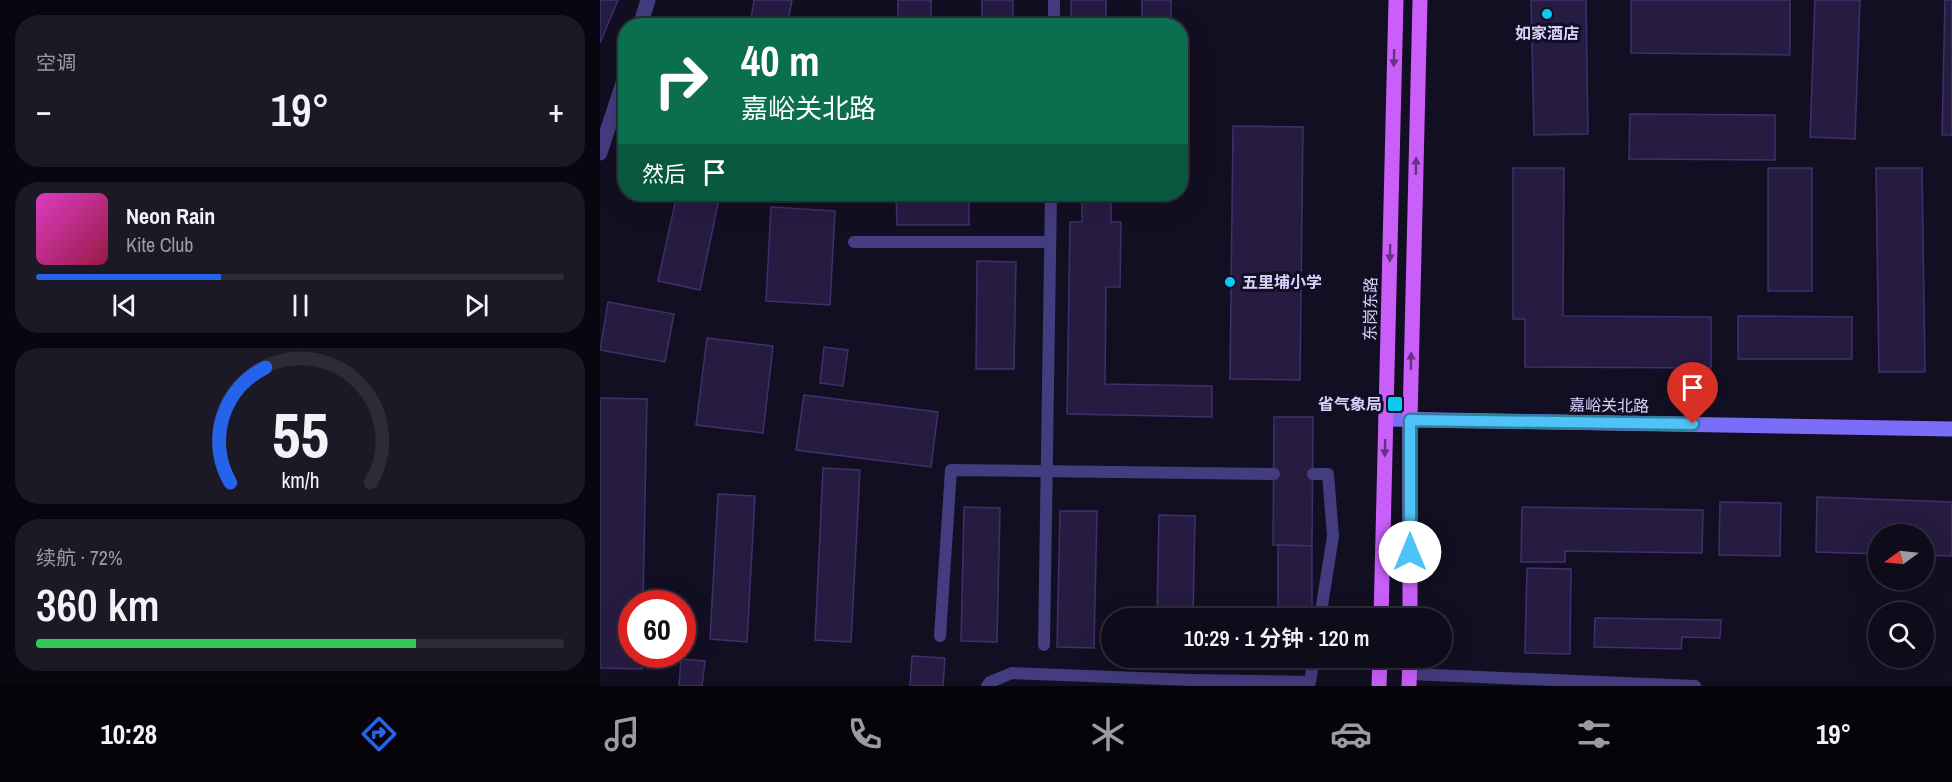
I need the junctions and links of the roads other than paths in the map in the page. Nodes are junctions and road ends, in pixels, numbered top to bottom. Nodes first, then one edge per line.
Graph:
1 (648, 0) edge
2 (1054, 0) edge
3 (1396, 0) edge
4 (1420, 0) edge
5 (642, 18) edge
6 (1054, 18) edge
7 (618, 98) edge
8 (600, 153) edge
9 (1051, 201) edge
10 (854, 242) dead end
11 (1050, 242) junction
12 (1386, 419) junction
13 (1410, 420) junction
14 (1952, 429) edge
15 (1047, 472) junction
16 (1274, 474) dead end
17 (1312, 474) dead end
18 (1322, 608) edge
19 (1381, 608) edge
20 (1410, 608) edge
21 (940, 636) dead end
22 (1044, 645) dead end
23 (1312, 668) edge
24 (1380, 668) edge
25 (1410, 680) edge
26 (1547, 681) junction
27 (1192, 683) edge
28 (987, 686) edge
29 (1379, 686) edge
30 (1563, 686) edge
31 (1695, 686) edge

1 - 5 street
2 - 6 lane
3 -> 12 main road, 东岗东路
13 -> 4 main road
7 - 8 street
9 - 11 lane
10 - 11 lane
11 - 15 lane
12 - 13 main road, 嘉峪关北路
12 -> 19 main road, 东岗东路
13 - 14 main road, 嘉峪关北路
13 - 20 main road
15 - 16 lane
15 - 21 lane
15 - 22 lane
17 - 18 lane
23 - 27 lane
24 - 29 main road
25 - 26 lane
26 - 30 lane
26 - 31 lane
27 - 28 lane

